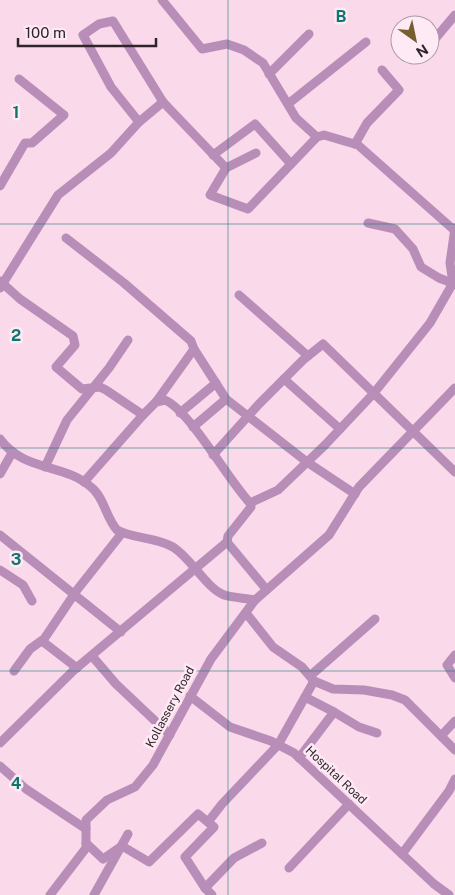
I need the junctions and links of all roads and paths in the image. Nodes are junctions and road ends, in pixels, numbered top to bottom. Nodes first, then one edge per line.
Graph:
1 (162, 0) edge
2 (455, 15) edge
3 (440, 33) edge
4 (309, 34) dead end
5 (366, 42) dead end
6 (382, 70) dead end
7 (269, 74) junction
8 (19, 78) dead end
9 (163, 102) junction
10 (288, 104) junction
11 (139, 122) junction
12 (317, 137) junction
13 (355, 144) junction
14 (256, 153) dead end
15 (213, 155) junction
16 (291, 164) junction
17 (226, 168) junction
18 (0, 186) edge
19 (368, 223) dead end
20 (454, 229) edge
21 (66, 238) dead end
22 (454, 283) edge
23 (1, 284) edge
24 (239, 295) dead end
25 (128, 340) dead end
26 (194, 349) junction
27 (308, 356) junction
28 (284, 378) junction
29 (216, 383) junction
30 (92, 388) junction
31 (455, 388) edge
32 (374, 393) junction
33 (226, 399) junction
34 (156, 402) junction
35 (180, 413) junction
36 (143, 415) junction
37 (248, 416) junction
38 (193, 427) junction
39 (340, 429) junction
40 (414, 432) junction
41 (0, 438) edge
42 (12, 453) junction
43 (213, 455) junction
44 (307, 462) junction
45 (45, 467) junction
46 (455, 472) edge
47 (0, 474) edge
48 (84, 482) junction
49 (355, 494) junction
50 (250, 502) junction
51 (122, 533) junction
52 (0, 535) edge
53 (227, 542) junction
54 (195, 566) junction
55 (0, 570) edge
56 (266, 589) junction
57 (75, 595) junction
58 (255, 600) junction
59 (32, 601) dead end
60 (246, 613) junction
61 (375, 619) dead end
62 (121, 632) junction
63 (42, 641) junction
64 (455, 654) edge
65 (92, 656) junction
66 (76, 668) junction
67 (14, 671) dead end
68 (312, 678) junction
69 (455, 678) edge
70 (190, 696) junction
71 (305, 697) junction
72 (334, 712) junction
73 (455, 721) edge
74 (377, 733) dead end
75 (170, 734) junction
76 (441, 736) junction
77 (0, 743) edge
78 (278, 745) junction
79 (455, 750) edge
80 (299, 758) junction
81 (0, 766) edge
82 (455, 778) edge
83 (349, 804) junction
84 (208, 822) junction
85 (86, 829) junction
86 (128, 834) dead end
87 (86, 843) junction
88 (262, 843) dead end
89 (122, 846) junction
90 (402, 854) junction
91 (289, 868) dead end
92 (205, 888) junction
93 (50, 895) edge
94 (94, 895) edge
95 (212, 895) edge
96 (449, 895) edge

1 - 7 street
2 - 3 street
4 - 7 street
5 - 10 street
6 - 13 street
7 - 10 street
8 - 18 street
9 - 11 street
9 - 11 street
9 - 15 street
10 - 12 street
11 - 23 street
12 - 13 street
12 - 16 street
13 - 20 street
14 - 17 street
15 - 16 street
15 - 17 street
16 - 17 street
19 - 22 street
20 - 22 street
21 - 26 street
22 - 32 street
23 - 30 street
24 - 27 street
25 - 30 street
26 - 29 street
26 - 34 street
27 - 28 street
27 - 32 street
28 - 37 street
28 - 39 street
29 - 33 street
29 - 35 street
30 - 36 street
30 - 45 street
31 - 40 street, Kollassery Road
32 - 39 street
32 - 40 street
33 - 37 street
33 - 38 street
34 - 35 street
34 - 36 street
35 - 38 street
36 - 48 street
37 - 43 street
37 - 44 street
38 - 43 street
39 - 44 street
40 - 46 street
40 - 49 street, Kollassery Road
41 - 42 street
42 - 45 street
42 - 47 street
43 - 50 street
44 - 49 street
44 - 50 street
45 - 48 street
48 - 51 street
49 - 56 street, Kollassery Road
50 - 53 street
51 - 54 street
51 - 57 street
52 - 57 street
53 - 54 street
53 - 56 street
54 - 58 street
54 - 62 street
55 - 59 street
56 - 58 street, Kollassery Road
57 - 62 street
57 - 63 street
58 - 60 street, Kollassery Road
60 - 68 street
60 - 70 street, Kollassery Road
61 - 68 street
62 - 65 street
63 - 66 street
63 - 67 street
64 - 69 street
65 - 66 street
65 - 75 street
66 - 77 street
68 - 71 street
68 - 76 street
70 - 75 street, Kollassery Road
70 - 78 street, Hospital Road
71 - 72 street
71 - 78 street
72 - 74 street
72 - 80 street
73 - 76 street
75 - 85 street, Kollassery Road
76 - 79 street
78 - 80 street, Hospital Road
78 - 84 street
80 - 83 street, Hospital Road
81 - 85 street
82 - 90 street
83 - 90 street, Hospital Road
83 - 91 street
84 - 89 street
84 - 92 street
85 - 87 street
86 - 89 street
87 - 89 street
87 - 93 street
88 - 92 street
89 - 94 street
90 - 96 street, Hospital Road
92 - 95 street

